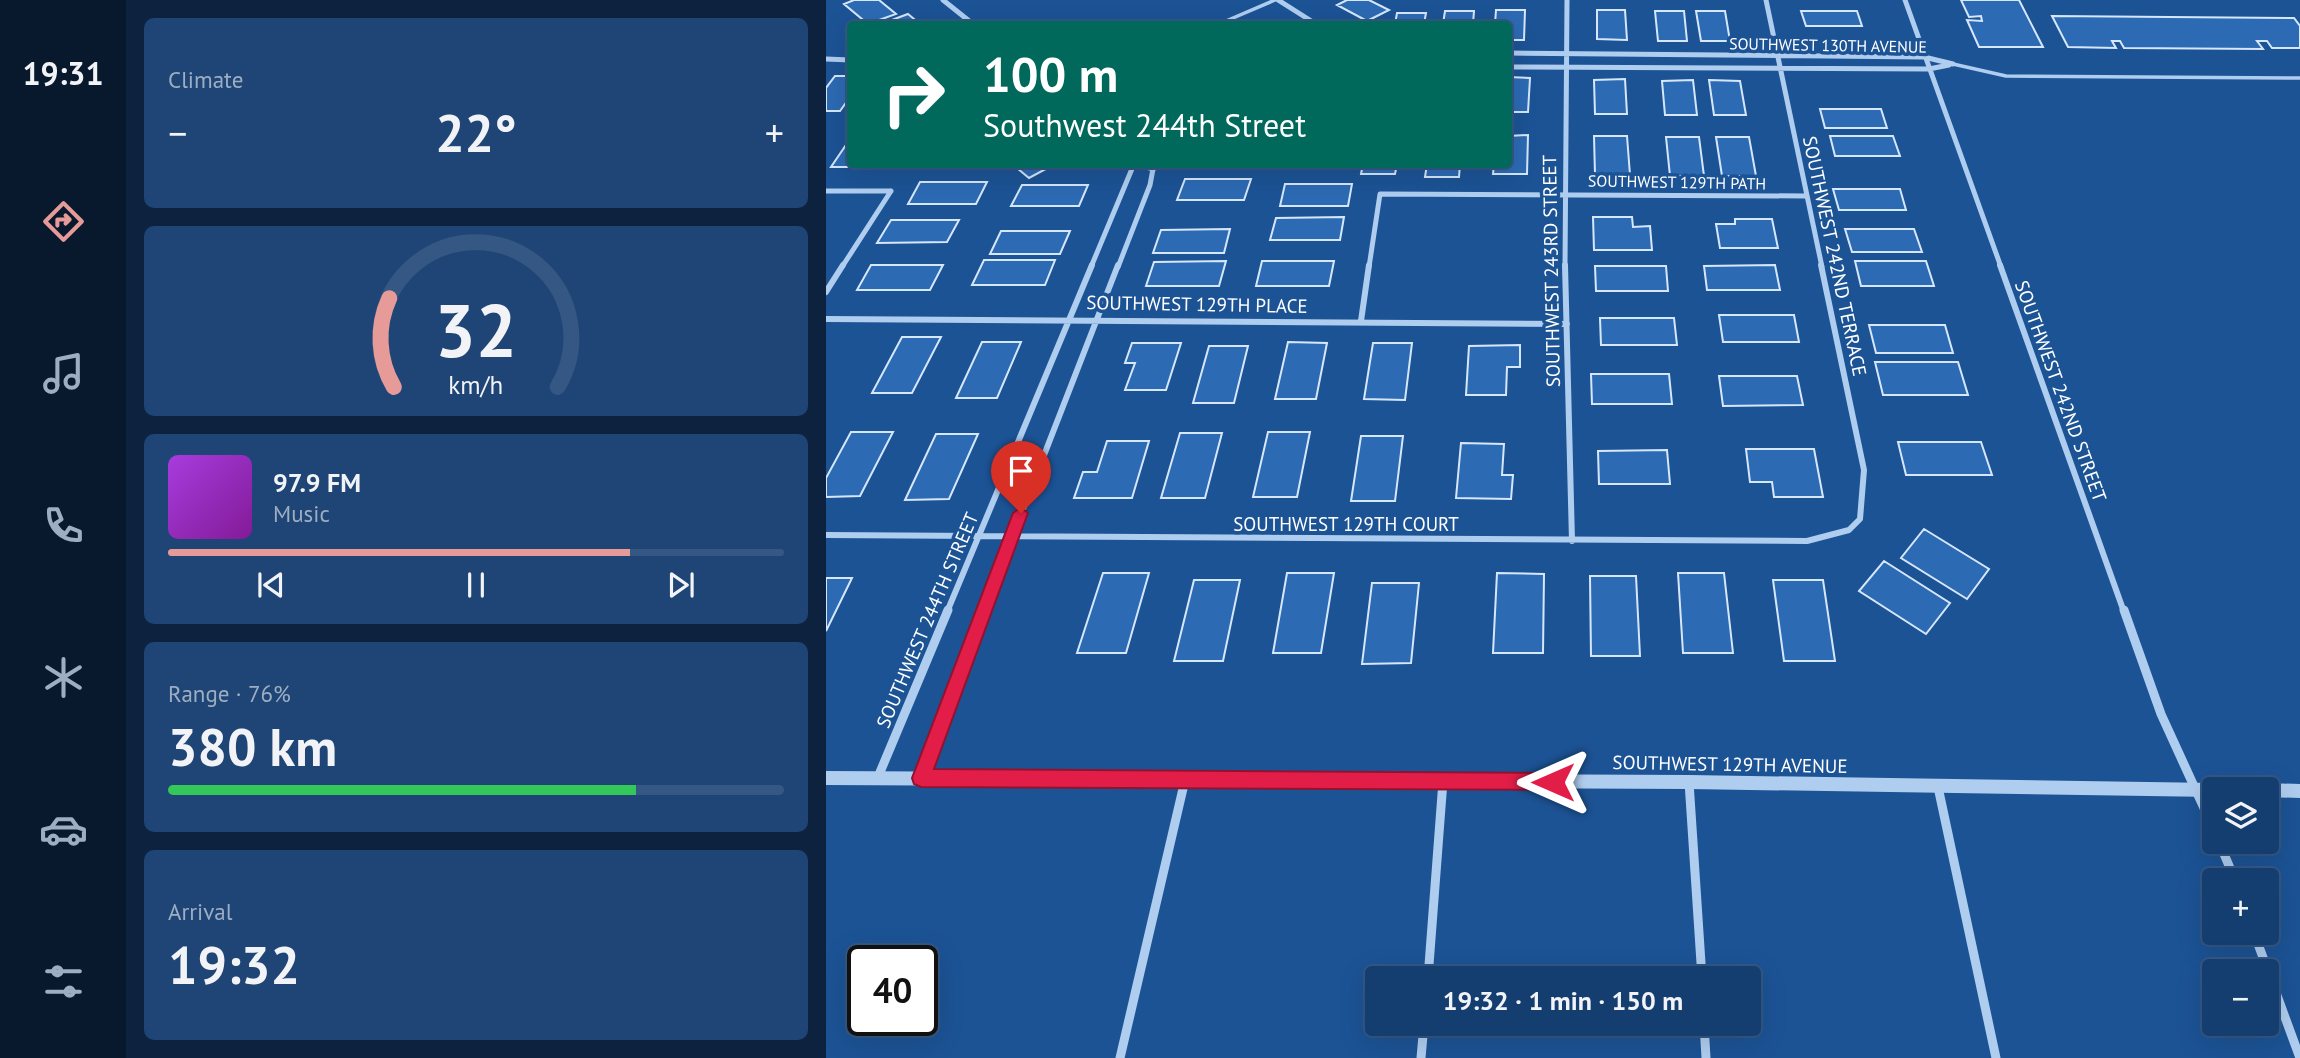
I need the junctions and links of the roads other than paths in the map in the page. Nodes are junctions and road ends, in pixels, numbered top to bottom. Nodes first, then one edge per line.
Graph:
1 (943, 0) edge
2 (1277, 0) edge
3 (1567, 0) edge
4 (1766, 0) edge
5 (1905, 0) edge
6 (970, 21) edge
7 (1226, 21) edge
8 (1311, 21) edge
9 (1512, 53) edge
10 (1567, 54) junction
11 (1776, 56) junction
12 (1924, 57) junction
13 (826, 60) edge
14 (847, 60) edge
15 (1953, 64) junction
16 (1512, 67) edge
17 (1566, 67) junction
18 (1778, 69) junction
19 (1929, 69) junction
20 (2300, 78) edge
21 (1133, 168) edge
22 (1149, 168) edge
23 (1153, 169) joint
24 (826, 191) edge
25 (1564, 194) junction
26 (1806, 196) junction
27 (826, 292) edge
28 (1071, 318) junction
29 (826, 319) edge
30 (1097, 320) junction
31 (1361, 321) junction
32 (1567, 324) junction
33 (1860, 519) joint
34 (826, 535) edge
35 (978, 537) junction
36 (1011, 537) junction
37 (1572, 541) junction
38 (826, 778) edge
39 (878, 778) junction
40 (921, 778) junction
41 (1185, 780) junction
42 (1443, 781) junction
43 (1689, 782) junction
44 (1938, 787) junction
45 (2194, 790) junction
46 (2202, 790) edge
47 (2279, 790) edge
48 (2300, 790) edge
49 (2202, 806) edge
50 (2258, 945) edge
51 (1429, 966) edge
52 (1701, 966) edge
53 (1423, 1036) edge
54 (1705, 1036) edge
55 (1120, 1058) edge
56 (1421, 1058) edge
57 (1706, 1058) edge
58 (1996, 1058) edge
59 (2300, 1058) edge

1 - 6 street
2 - 7 lane
2 - 8 street
3 - 10 street, SOUTHWEST 243RD STREET
4 - 11 street, SOUTHWEST 242ND TERRACE
5 - 12 street, SOUTHWEST 242ND STREET
9 - 10 street, SOUTHWEST 130TH AVENUE
10 - 11 street, SOUTHWEST 130TH AVENUE
10 - 17 street, SOUTHWEST 243RD STREET
11 - 12 street, SOUTHWEST 130TH AVENUE
11 - 18 street, SOUTHWEST 242ND TERRACE
12 - 15 street, SOUTHWEST 130TH AVENUE
12 - 19 street, SOUTHWEST 242ND STREET
13 - 14 street
15 - 19 street, SOUTHWEST 130TH AVENUE
15 - 20 lane
16 - 17 street, SOUTHWEST 130TH AVENUE
17 - 18 street, SOUTHWEST 130TH AVENUE
17 - 25 street, SOUTHWEST 243RD STREET
18 - 19 street, SOUTHWEST 130TH AVENUE
18 - 26 street, SOUTHWEST 242ND TERRACE
19 - 45 street, SOUTHWEST 242ND STREET
21 - 28 street, SOUTHWEST 244TH STREET
22 - 23 street, SOUTHWEST 244TH STREET
23 - 30 street
24 - 27 street
25 - 26 street, SOUTHWEST 129TH PATH
25 - 31 street, SOUTHWEST 129TH PATH
25 - 32 street, SOUTHWEST 243RD STREET
26 - 33 street, SOUTHWEST 242ND TERRACE
28 - 29 street, SOUTHWEST 129TH PLACE
28 - 30 street, SOUTHWEST 129TH PLACE
28 - 35 street, SOUTHWEST 244TH STREET
30 - 31 street, SOUTHWEST 129TH PLACE
30 - 36 street
31 - 32 street, SOUTHWEST 129TH PLACE
32 - 37 street, SOUTHWEST 243RD STREET
33 - 37 street, SOUTHWEST 129TH COURT
34 - 35 street, SOUTHWEST 129TH COURT
35 - 36 street, SOUTHWEST 129TH COURT
35 - 39 street, SOUTHWEST 244TH STREET
36 - 37 street, SOUTHWEST 129TH COURT
36 - 40 street
38 - 39 street, SOUTHWEST 129TH AVENUE
39 - 40 street, SOUTHWEST 129TH AVENUE
40 - 41 street, SOUTHWEST 129TH AVENUE
41 - 42 street, SOUTHWEST 129TH AVENUE
41 - 55 street
42 - 43 street, SOUTHWEST 129TH AVENUE
42 - 51 street
43 - 44 street, SOUTHWEST 129TH AVENUE
43 - 52 street
44 - 45 street, SOUTHWEST 129TH AVENUE
44 - 58 street
45 - 46 street, SOUTHWEST 129TH AVENUE
45 - 49 street, SOUTHWEST 242ND STREET
47 - 48 street
50 - 59 street
53 - 56 street
54 - 57 street

